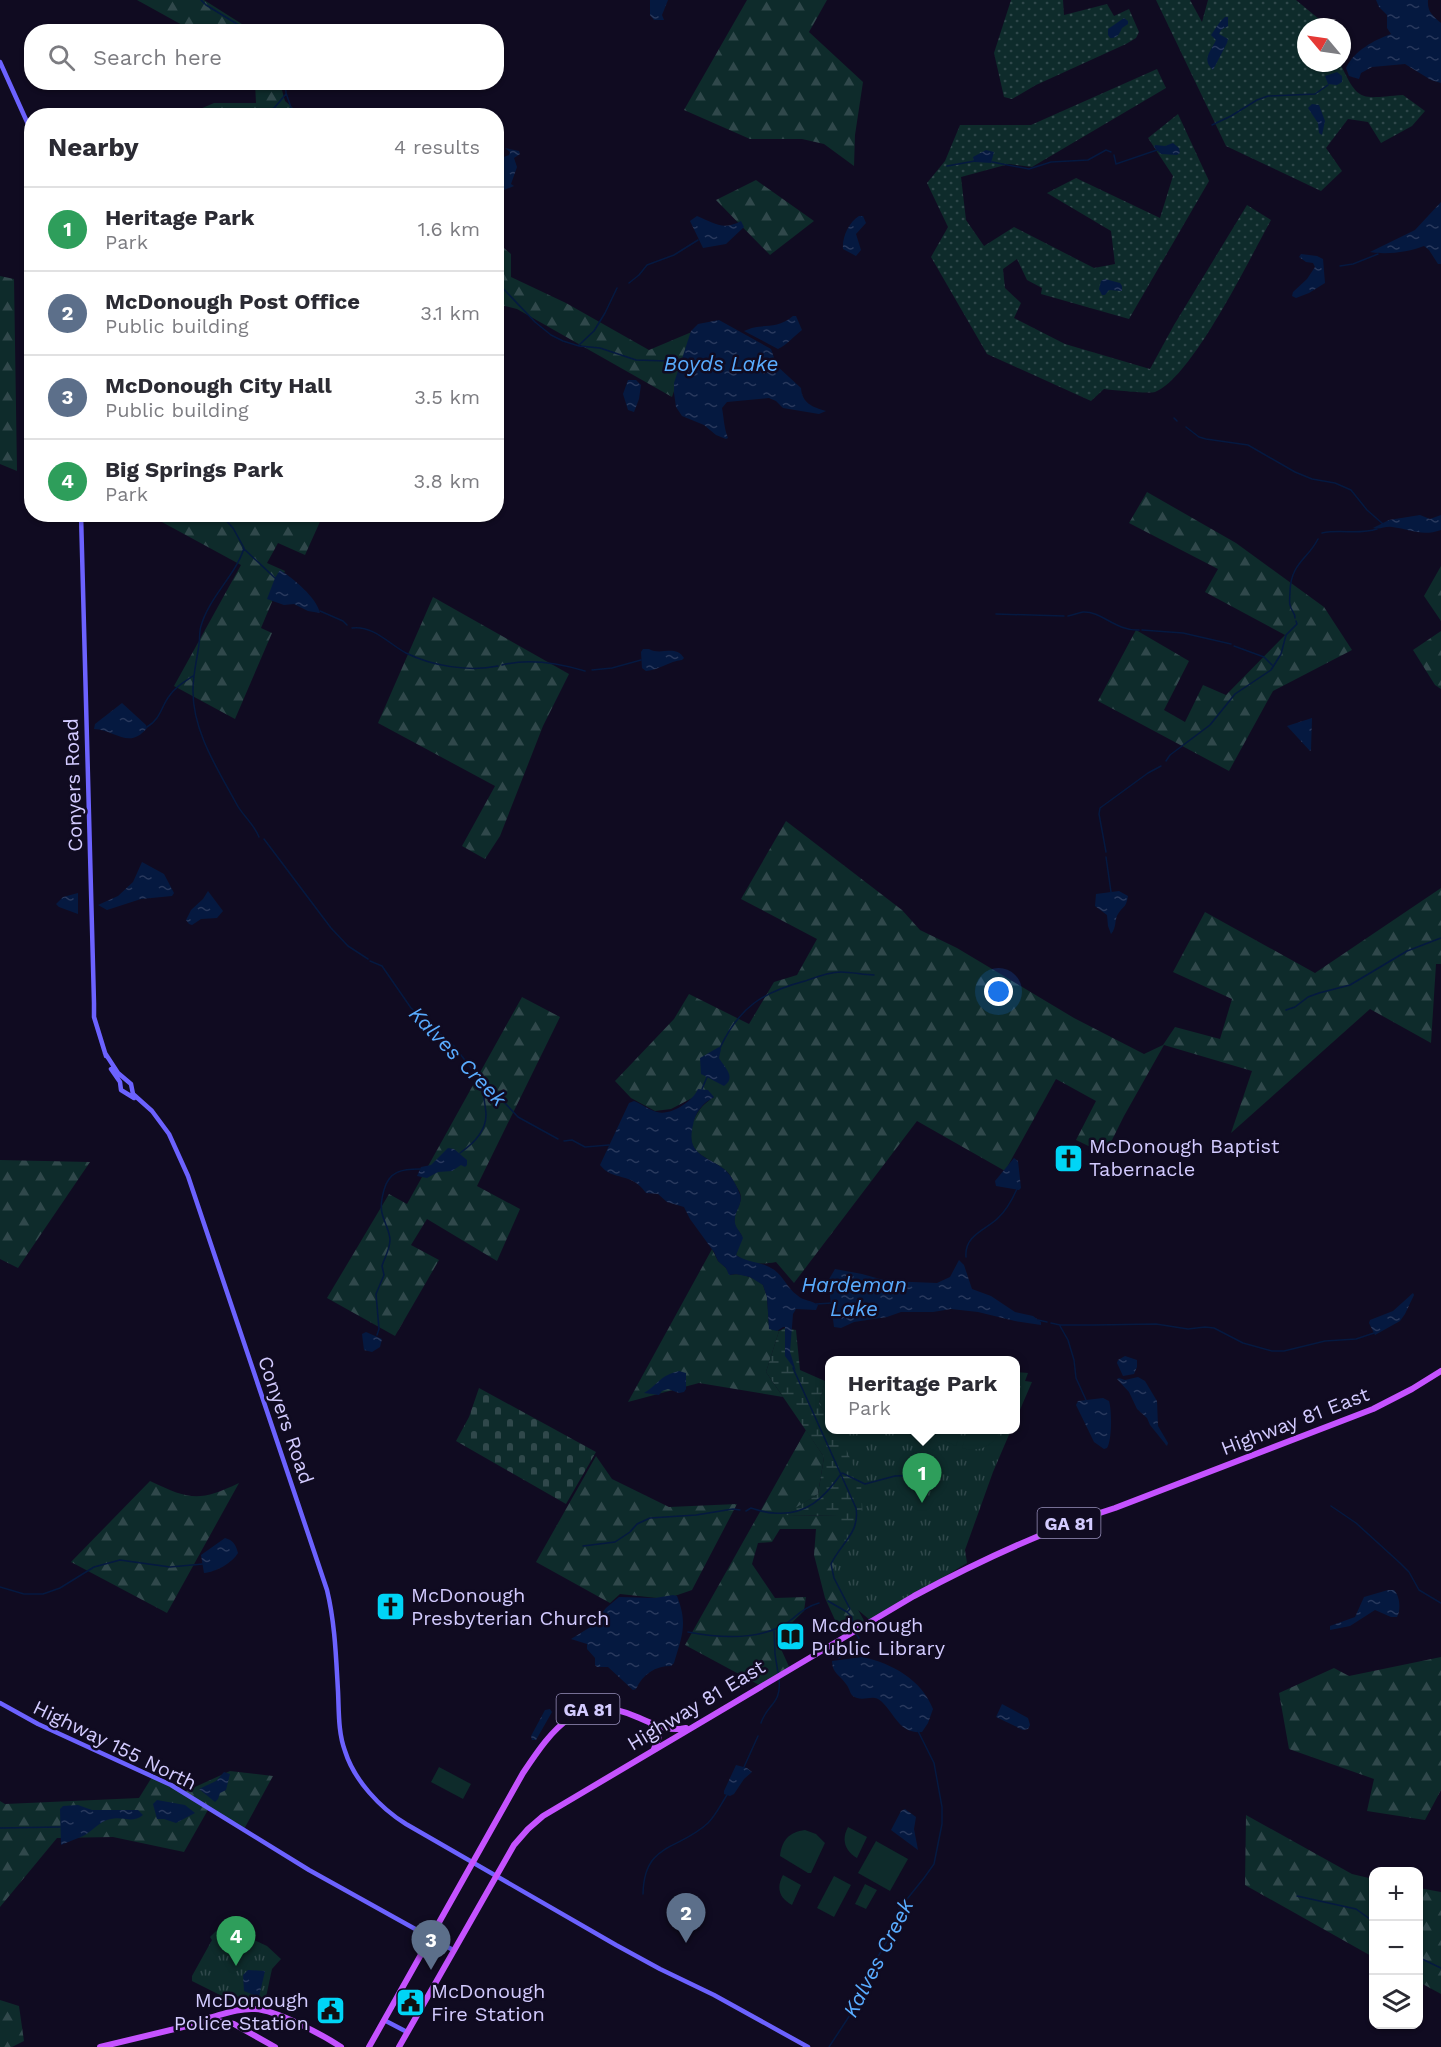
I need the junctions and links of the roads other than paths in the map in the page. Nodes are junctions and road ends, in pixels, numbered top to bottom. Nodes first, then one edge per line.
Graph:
1 (0, 62) edge
2 (24, 115) edge
3 (81, 522) edge
4 (105, 1053) junction
5 (127, 1081) junction
6 (121, 1084) junction
7 (131, 1089) junction
8 (126, 1092) junction
9 (153, 1113) junction
10 (1441, 1371) edge
11 (0, 1703) edge
12 (649, 1722) junction
13 (695, 1726) junction
14 (652, 1752) junction
15 (520, 1779) junction
16 (509, 1783) dead end
17 (472, 1863) junction
18 (496, 1876) junction
19 (431, 1938) junction
20 (453, 1950) junction
21 (236, 2011) junction
22 (384, 2020) junction
23 (200, 2021) junction
24 (234, 2025) junction
25 (407, 2032) junction
26 (100, 2047) edge
27 (275, 2047) edge
28 (341, 2047) edge
29 (369, 2047) edge
30 (399, 2047) edge
31 (808, 2047) edge

1 - 2 main road
3 - 4 main road, Conyers Road
4 - 5 main road, Conyers Road
4 - 6 main road, Conyers Road
5 - 6 main road
5 - 7 main road
6 - 8 main road
7 - 8 main road
7 - 9 main road, Conyers Road
8 - 9 main road, Conyers Road
9 - 17 main road, Conyers Road
10 - 13 main road, Highway 81 East / GA 81
11 - 19 main road, Highway 155 North
12 - 13 main road, GA 81
12 - 14 main road
12 - 15 main road, GA 81
13 - 14 main road, Highway 81 East / GA 81
14 - 18 main road, Highway 81 East / GA 81
15 - 16 main road
15 - 17 main road, GA 81
17 - 18 main road, Conyers Road
17 - 19 main road
18 - 20 main road, Highway 81 East
18 - 31 main road, Conyers Road
19 - 20 main road, Highway 155 North
19 - 22 main road
20 - 25 main road, Highway 81 East
21 - 23 main road
21 - 24 main road
21 - 28 main road
22 - 25 main road
22 - 29 main road
23 - 24 main road
23 - 26 main road
24 - 27 main road
25 - 30 main road, Highway 81 East

